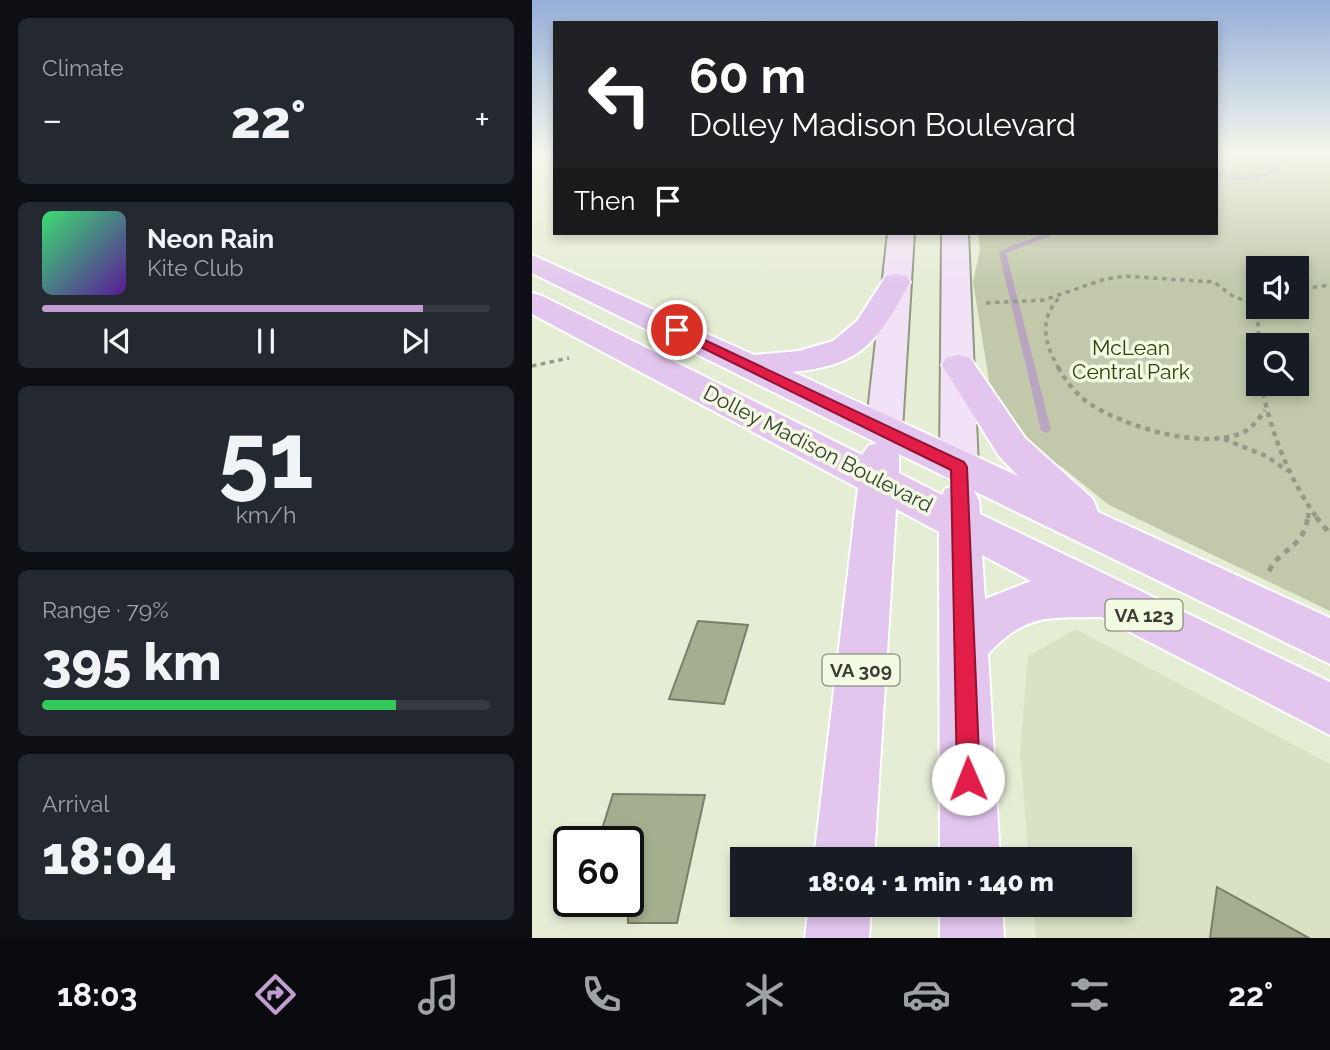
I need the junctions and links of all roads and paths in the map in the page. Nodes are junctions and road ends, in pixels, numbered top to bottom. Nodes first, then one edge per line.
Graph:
1 (901, 235) edge
2 (954, 235) edge
3 (532, 263) edge
4 (896, 282) junction
5 (1330, 285) edge
6 (1309, 288) edge
7 (1061, 296) junction
8 (1246, 301) edge
9 (532, 302) edge
10 (993, 303) dead end
11 (569, 358) dead end
12 (750, 365) junction
13 (958, 365) junction
14 (532, 366) edge
15 (1263, 396) edge
16 (1265, 411) junction
17 (884, 430) junction
18 (1222, 438) junction
19 (959, 467) junction
20 (1289, 471) junction
21 (879, 480) junction
22 (1309, 509) junction
23 (958, 522) junction
24 (1330, 534) edge
25 (1113, 539) junction
26 (1265, 579) dead end
27 (1109, 598) junction
28 (1330, 642) edge
29 (964, 646) junction
30 (1330, 709) edge
31 (845, 847) edge
32 (970, 847) edge
33 (839, 917) edge
34 (971, 917) edge
35 (837, 938) edge
36 (972, 938) edge

1 - 4 main road
2 - 13 main road
3 - 12 main road, Dolley Madison Boulevard / VA 123
4 - 12 main road
4 - 17 main road
5 - 6 path
7 - 8 path
7 - 10 path
7 - 18 path
9 - 21 main road, Dolley Madison Boulevard / VA 123
11 - 14 path
12 - 17 main road, Dolley Madison Boulevard / VA 123
13 - 19 main road
13 - 25 main road
15 - 16 path
16 - 18 path
16 - 20 path
17 - 19 main road, Dolley Madison Boulevard / VA 123
17 - 21 main road, VA 309
18 - 20 path
19 - 23 main road
19 - 25 main road, Dolley Madison Boulevard / VA 123
20 - 22 path
21 - 23 main road, Dolley Madison Boulevard / VA 123
21 - 31 main road, VA 309
22 - 24 path
22 - 26 path
23 - 27 main road, Dolley Madison Boulevard / VA 123
23 - 29 main road
25 - 28 main road, Dolley Madison Boulevard / VA 123
27 - 29 main road
27 - 30 main road, Dolley Madison Boulevard / VA 123
29 - 32 main road
33 - 35 main road
34 - 36 main road

